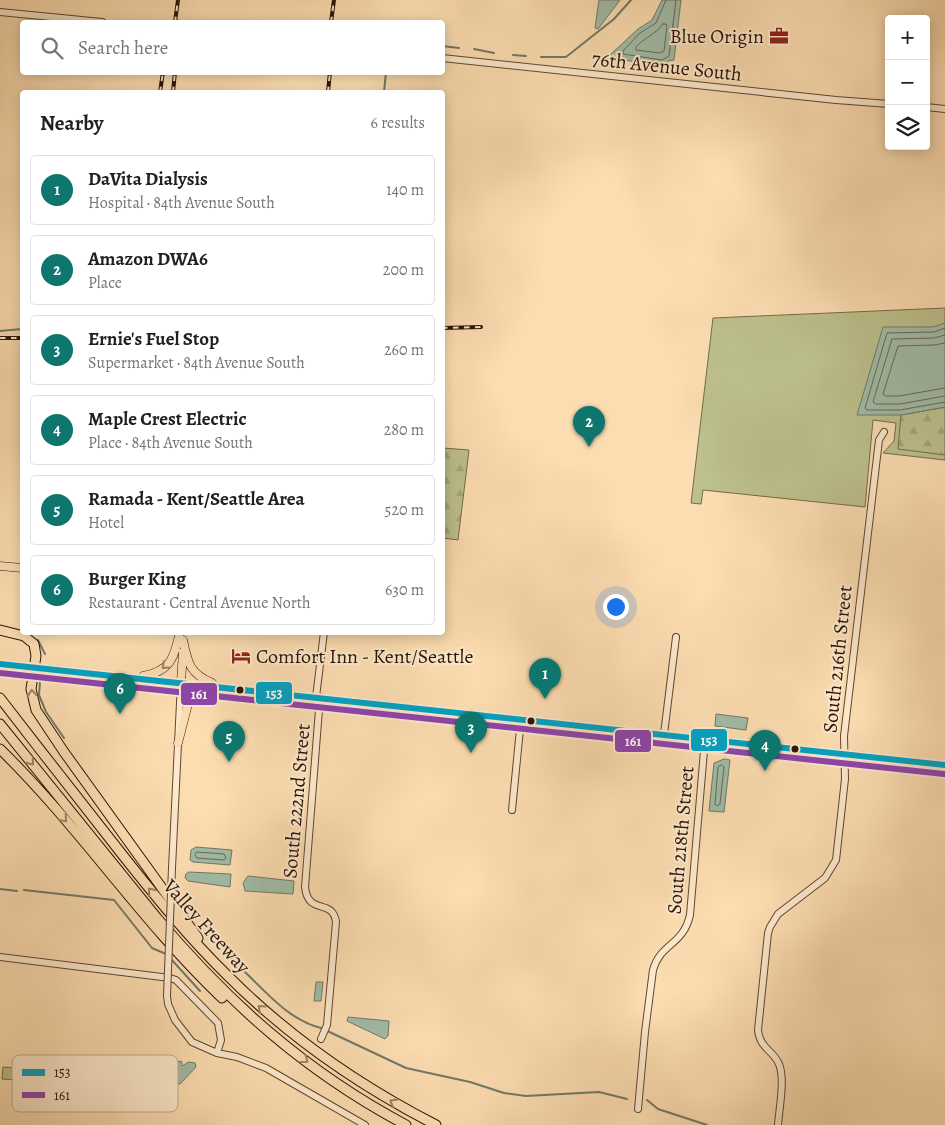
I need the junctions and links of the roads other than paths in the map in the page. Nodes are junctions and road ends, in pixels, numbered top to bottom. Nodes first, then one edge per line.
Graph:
1 (0, 12) edge
2 (82, 20) edge
3 (445, 58) edge
4 (885, 104) edge
5 (930, 107) edge
6 (945, 109) edge
7 (884, 432) dead end
8 (0, 566) edge
9 (20, 568) edge
10 (0, 630) edge
11 (182, 635) edge
12 (324, 635) edge
13 (676, 637) dead end
14 (0, 664) edge
15 (34, 667) junction
16 (131, 677) junction
17 (181, 682) junction
18 (220, 687) junction
19 (318, 697) junction
20 (0, 698) edge
21 (521, 719) junction
22 (0, 724) edge
23 (664, 734) junction
24 (705, 739) junction
25 (178, 743) junction
26 (0, 749) edge
27 (844, 754) junction
28 (945, 765) edge
29 (512, 810) dead end
30 (0, 957) edge
31 (218, 966) junction
32 (253, 1019) junction
33 (321, 1039) dead end
34 (217, 1053) junction
35 (638, 1109) dead end
36 (365, 1125) edge
37 (406, 1125) edge
38 (436, 1125) edge
39 (778, 1125) edge

1 - 2 street
3 - 4 street, 76th Avenue South
5 - 6 street
7 - 27 street, South 216th Street
8 - 9 main road
10 - 15 highway
11 -> 16 main road
11 - 17 main road
11 - 18 main road
12 - 19 street, South 222nd Street
13 - 23 street
14 - 15 main road
15 - 16 main road
31 -> 15 highway
16 - 17 main road
17 - 18 main road
17 - 25 street
18 - 19 main road
18 - 25 main road
19 - 21 main road
19 - 33 street, South 222nd Street
31 -> 20 highway, Valley Freeway
21 - 23 main road
21 - 29 street
22 -> 32 highway, Valley Freeway
23 - 24 main road
24 - 27 main road
24 - 35 street, South 218th Street
25 - 34 street, bridge
26 -> 32 highway
27 - 28 main road
27 - 39 street, South 216th Street
30 - 34 street
38 -> 31 highway, Valley Freeway
32 -> 37 highway, Valley Freeway
34 - 36 street

